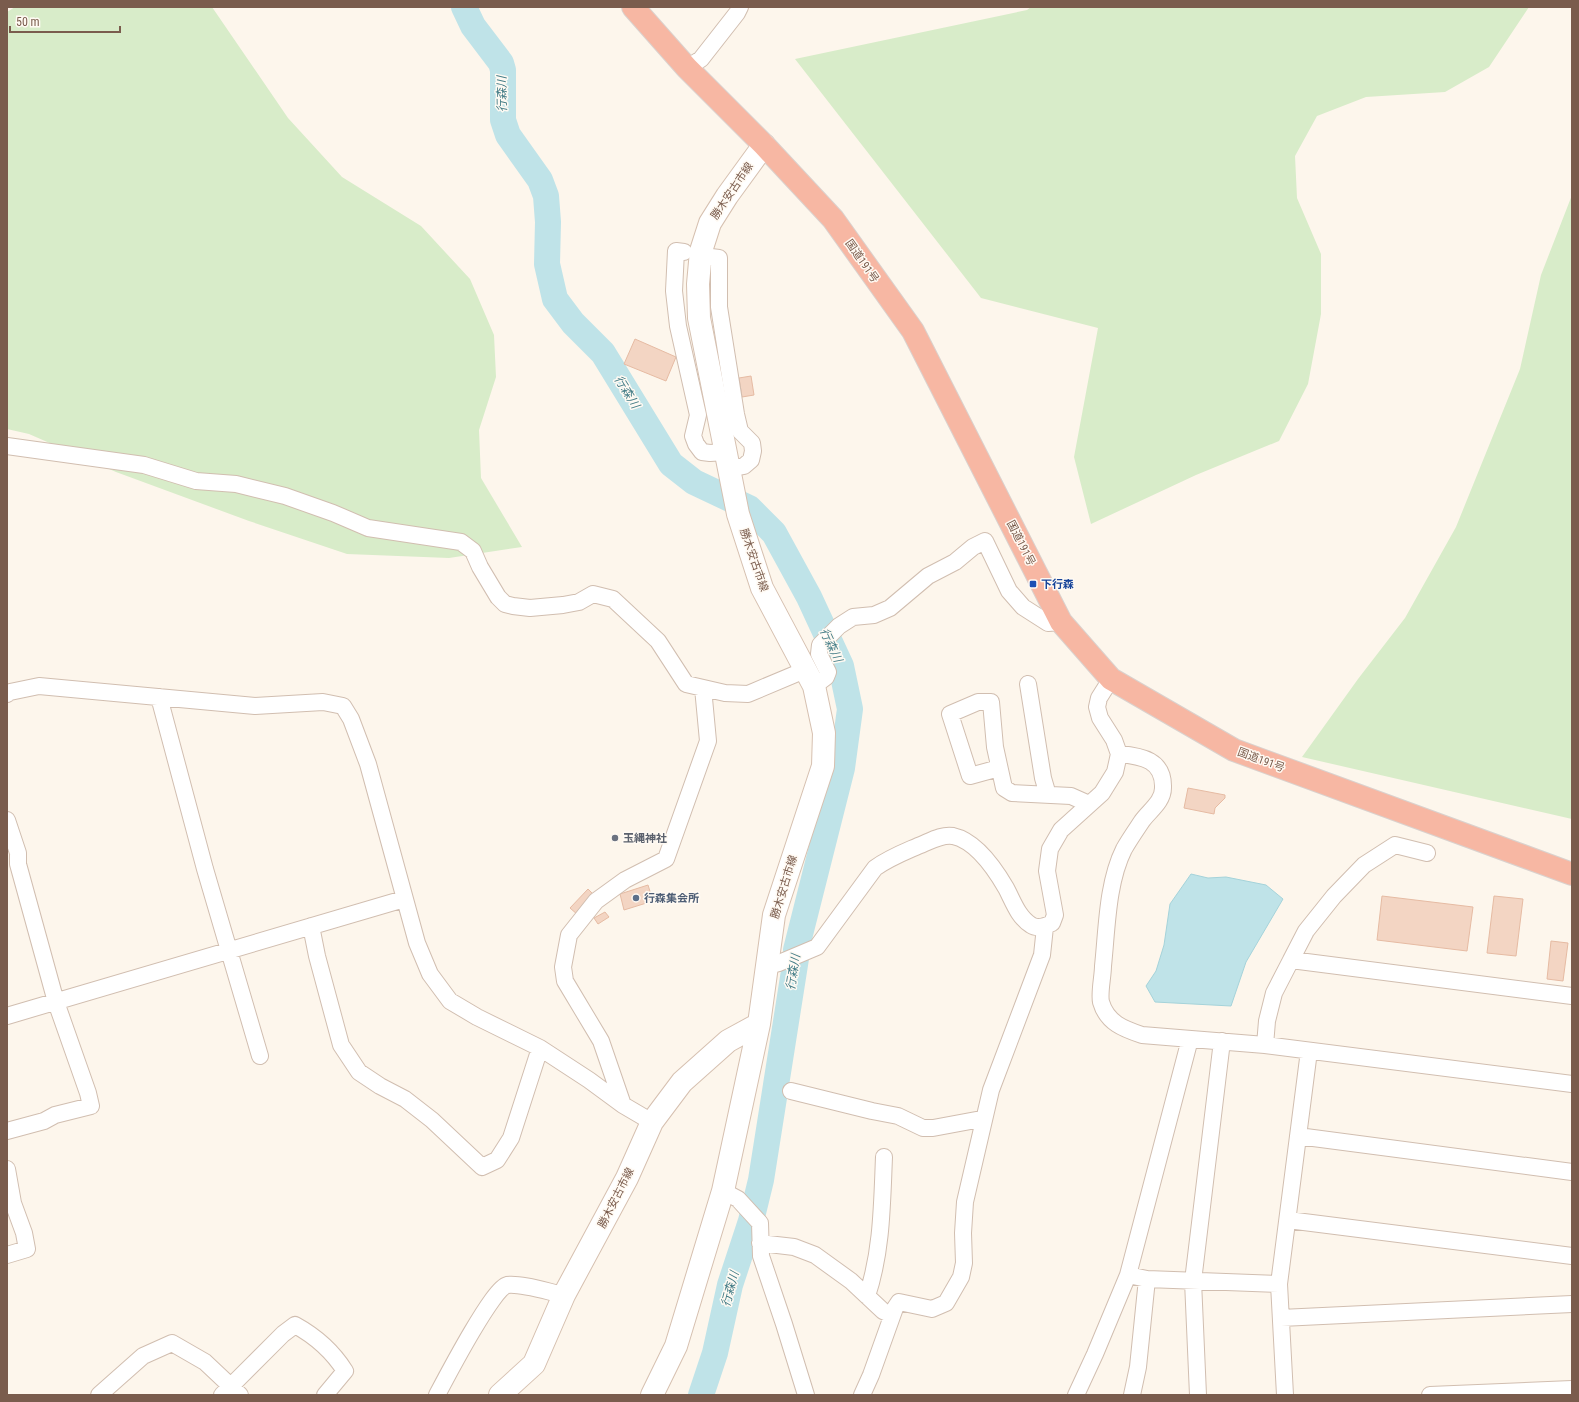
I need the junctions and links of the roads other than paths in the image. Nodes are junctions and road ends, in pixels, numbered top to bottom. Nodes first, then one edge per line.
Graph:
1 (633, 7) edge
2 (740, 7) edge
3 (687, 68) junction
4 (764, 145) junction
5 (684, 252) dead end
6 (711, 257) dead end
7 (7, 446) edge
8 (727, 465) junction
9 (1061, 622) junction
10 (809, 678) junction
11 (1111, 679) junction
12 (1028, 684) dead end
13 (703, 688) junction
14 (7, 694) edge
15 (159, 697) junction
16 (1119, 754) junction
17 (1000, 768) junction
18 (1048, 795) junction
19 (1089, 804) junction
20 (7, 820) edge
21 (1427, 853) dead end
22 (1572, 874) edge
23 (404, 899) junction
24 (311, 926) junction
25 (1045, 927) junction
26 (230, 951) junction
27 (1291, 960) junction
28 (767, 966) junction
29 (1572, 996) edge
30 (56, 1002) junction
31 (7, 1016) edge
32 (759, 1024) junction
33 (1190, 1039) junction
34 (1222, 1041) junction
35 (1265, 1045) junction
36 (540, 1048) junction
37 (1309, 1050) junction
38 (260, 1056) dead end
39 (1572, 1084) edge
40 (790, 1091) dead end
41 (623, 1105) junction
42 (984, 1120) junction
43 (652, 1122) junction
44 (7, 1131) edge
45 (1298, 1136) junction
46 (884, 1158) dead end
47 (7, 1169) edge
48 (1572, 1172) edge
49 (732, 1196) junction
50 (1288, 1220) junction
51 (760, 1243) junction
52 (7, 1255) edge
53 (1572, 1256) edge
54 (1128, 1275) junction
55 (1147, 1279) junction
56 (1193, 1281) junction
57 (1279, 1284) junction
58 (564, 1295) junction
59 (867, 1296) junction
60 (1572, 1304) edge
61 (892, 1315) junction
62 (1281, 1318) junction
63 (1572, 1389) edge
64 (231, 1392) edge
65 (99, 1395) edge
66 (325, 1395) edge
67 (437, 1395) edge
68 (500, 1395) edge
69 (652, 1395) edge
70 (806, 1395) edge
71 (862, 1395) edge
72 (1076, 1395) edge
73 (1132, 1395) edge
74 (1198, 1395) edge
75 (1285, 1395) edge
76 (1430, 1395) edge

1 - 3 highway, 国道191号
2 - 3 street
3 - 4 highway, 国道191号
4 - 8 main road, 勝木安古市線
4 - 9 highway, 国道191号
5 - 8 street
6 - 8 street
7 - 13 street
8 - 10 main road, 勝木安古市線
9 - 10 street
9 - 11 highway, 国道191号
10 - 13 street
10 - 28 main road, 勝木安古市線
11 - 16 street
11 - 22 highway, 国道191号
12 - 18 street
13 - 41 street
14 - 15 street
15 - 23 street
15 - 26 street
16 - 19 street
16 - 33 street
17 - 17 street
17 - 18 street
18 - 19 street
19 - 25 street
20 - 30 street
21 - 27 street
23 - 24 street
23 - 36 street
24 - 26 street
24 - 36 street
25 - 28 street
25 - 42 street
26 - 30 street
26 - 38 street
27 - 29 street
27 - 35 street
28 - 32 main road, 勝木安古市線
30 - 31 street
30 - 44 street
32 - 43 main road, 勝木安古市線
32 - 49 main road, 勝木安古市線
33 - 34 street
33 - 54 street
34 - 35 street
34 - 56 street
35 - 37 street
36 - 41 street
37 - 39 street
37 - 45 street
40 - 42 street
41 - 43 street
42 - 61 street
43 - 58 main road, 勝木安古市線
45 - 48 street
45 - 50 street
46 - 59 street
47 - 52 street
49 - 51 street
49 - 69 main road, 勝木安古市線
50 - 53 street
50 - 57 street
51 - 59 street
51 - 70 street
54 - 55 street
54 - 72 street
55 - 56 street
55 - 73 street
56 - 57 street
56 - 74 street
57 - 62 street
58 - 67 street
58 - 68 main road, 勝木安古市線
59 - 61 street
60 - 62 street
61 - 71 street
62 - 75 street
63 - 76 street
64 - 65 street
64 - 66 street

